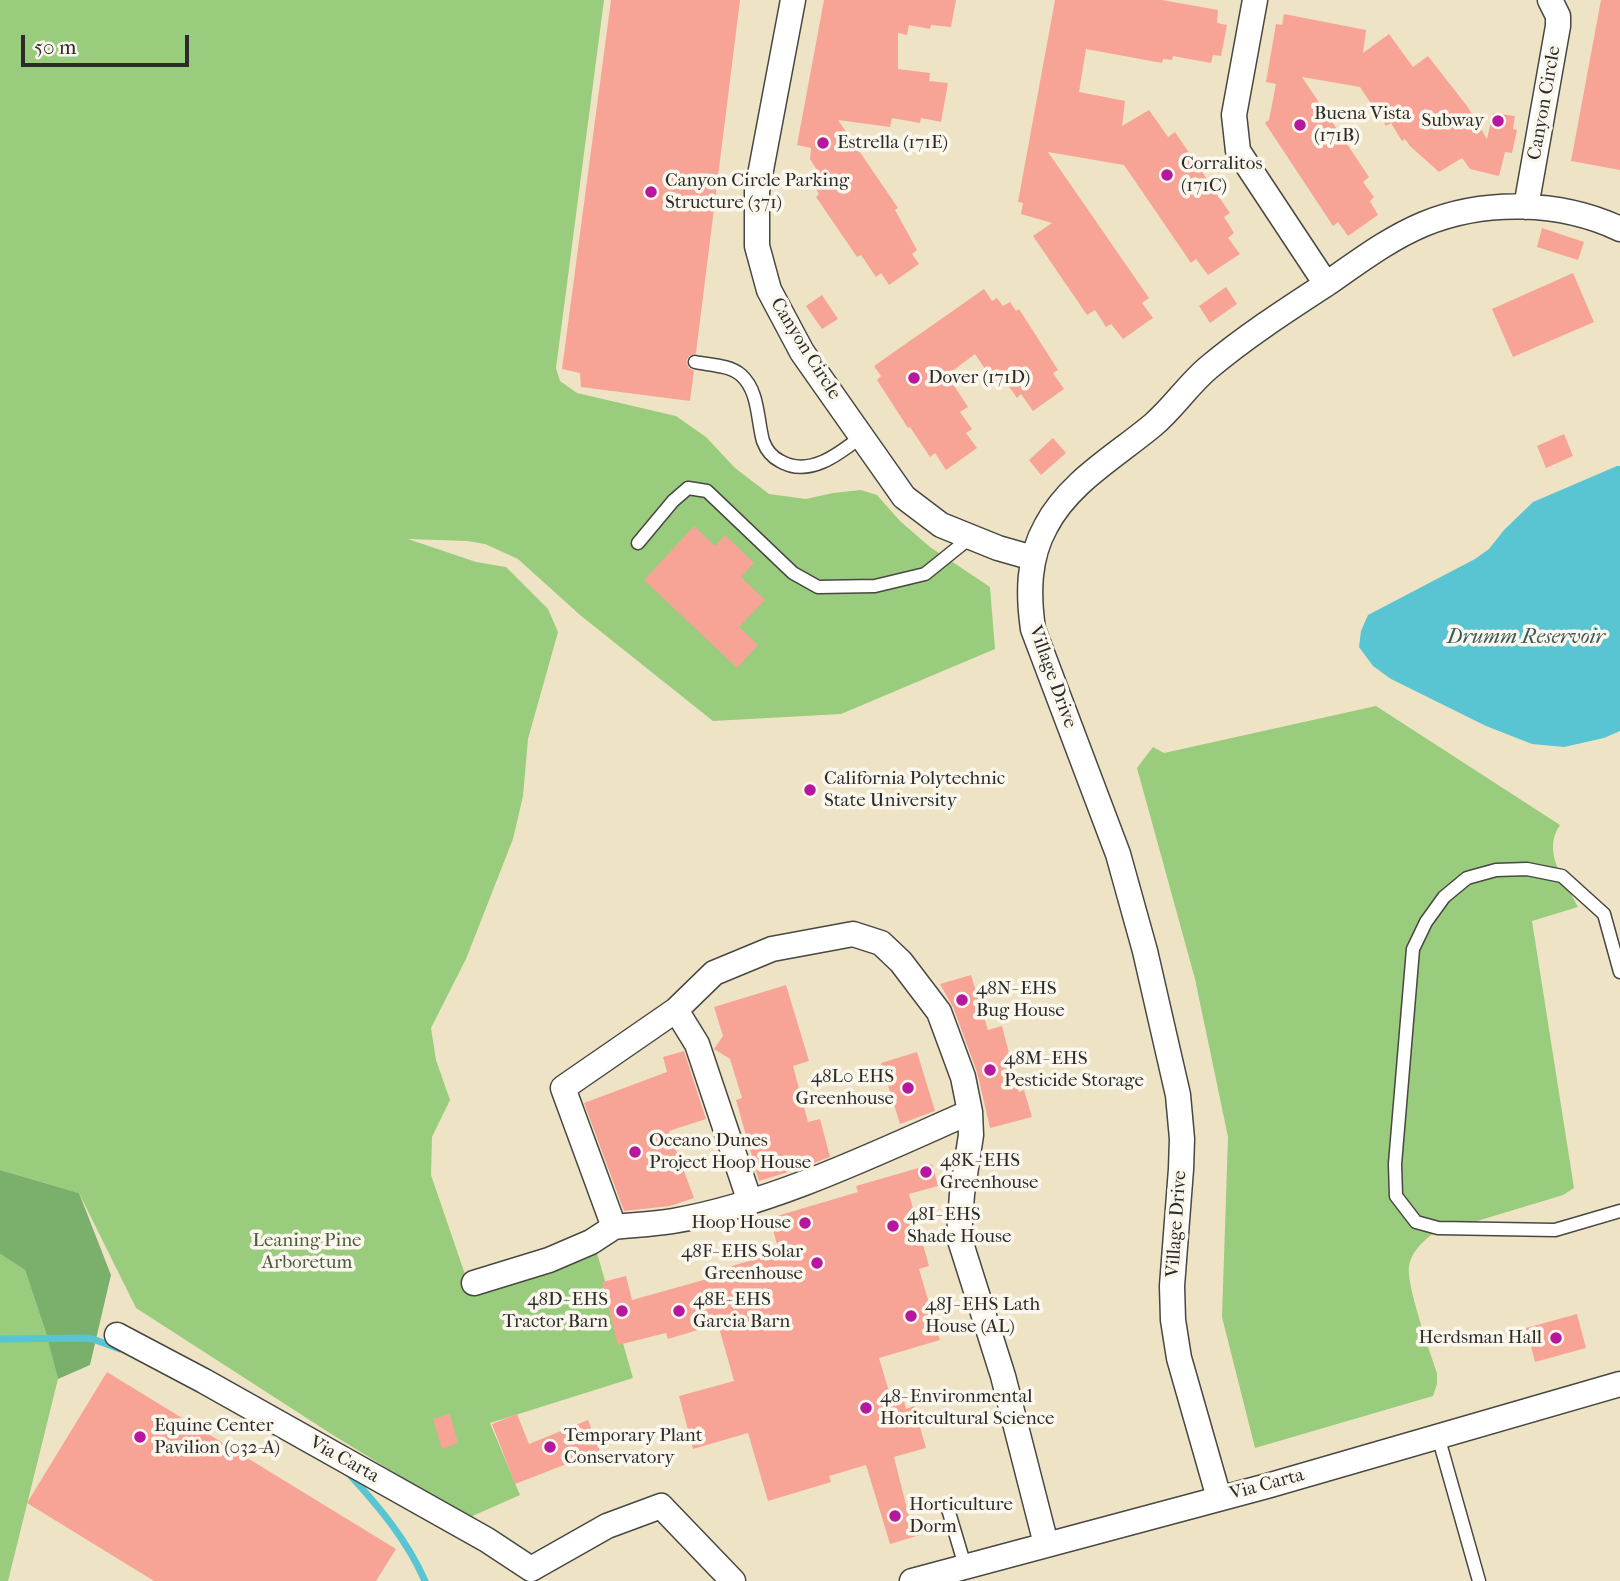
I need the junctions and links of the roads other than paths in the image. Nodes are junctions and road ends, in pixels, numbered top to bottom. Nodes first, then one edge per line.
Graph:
1 (793, 0) edge
2 (1255, 0) edge
3 (1550, 0) edge
4 (1526, 208) junction
5 (1620, 229) edge
6 (1326, 284) junction
7 (695, 362) dead end
8 (862, 436) junction
9 (971, 537) junction
10 (638, 543) dead end
11 (1033, 558) junction
12 (1620, 972) edge
13 (676, 1010) junction
14 (970, 1112) junction
15 (750, 1202) junction
16 (1620, 1211) edge
17 (614, 1227) junction
18 (474, 1283) dead end
19 (117, 1335) dead end
20 (1620, 1384) edge
21 (1438, 1436) junction
22 (1219, 1498) junction
23 (948, 1509) dead end
24 (1046, 1544) junction
25 (965, 1566) junction
26 (733, 1581) edge
27 (912, 1581) edge
28 (1479, 1581) edge

1 - 8 street, Canyon Circle
2 - 6 street
3 - 4 street, Canyon Circle
4 - 5 street, Village Drive
4 - 6 street, Village Drive
6 - 11 street, Village Drive
7 - 8 lane
8 - 9 street, Canyon Circle
9 - 10 lane
9 - 11 street, Canyon Circle
11 - 22 street, Village Drive
12 - 16 lane
13 - 14 street
13 - 15 street
13 - 17 street
14 - 15 street
14 - 24 street
15 - 17 street
17 - 18 street
19 - 26 street, Via Carta
20 - 21 street, Via Carta
21 - 22 street, Via Carta
21 - 28 lane
22 - 24 street, Via Carta
23 - 25 lane
24 - 25 street, Via Carta
25 - 27 street, Via Carta

